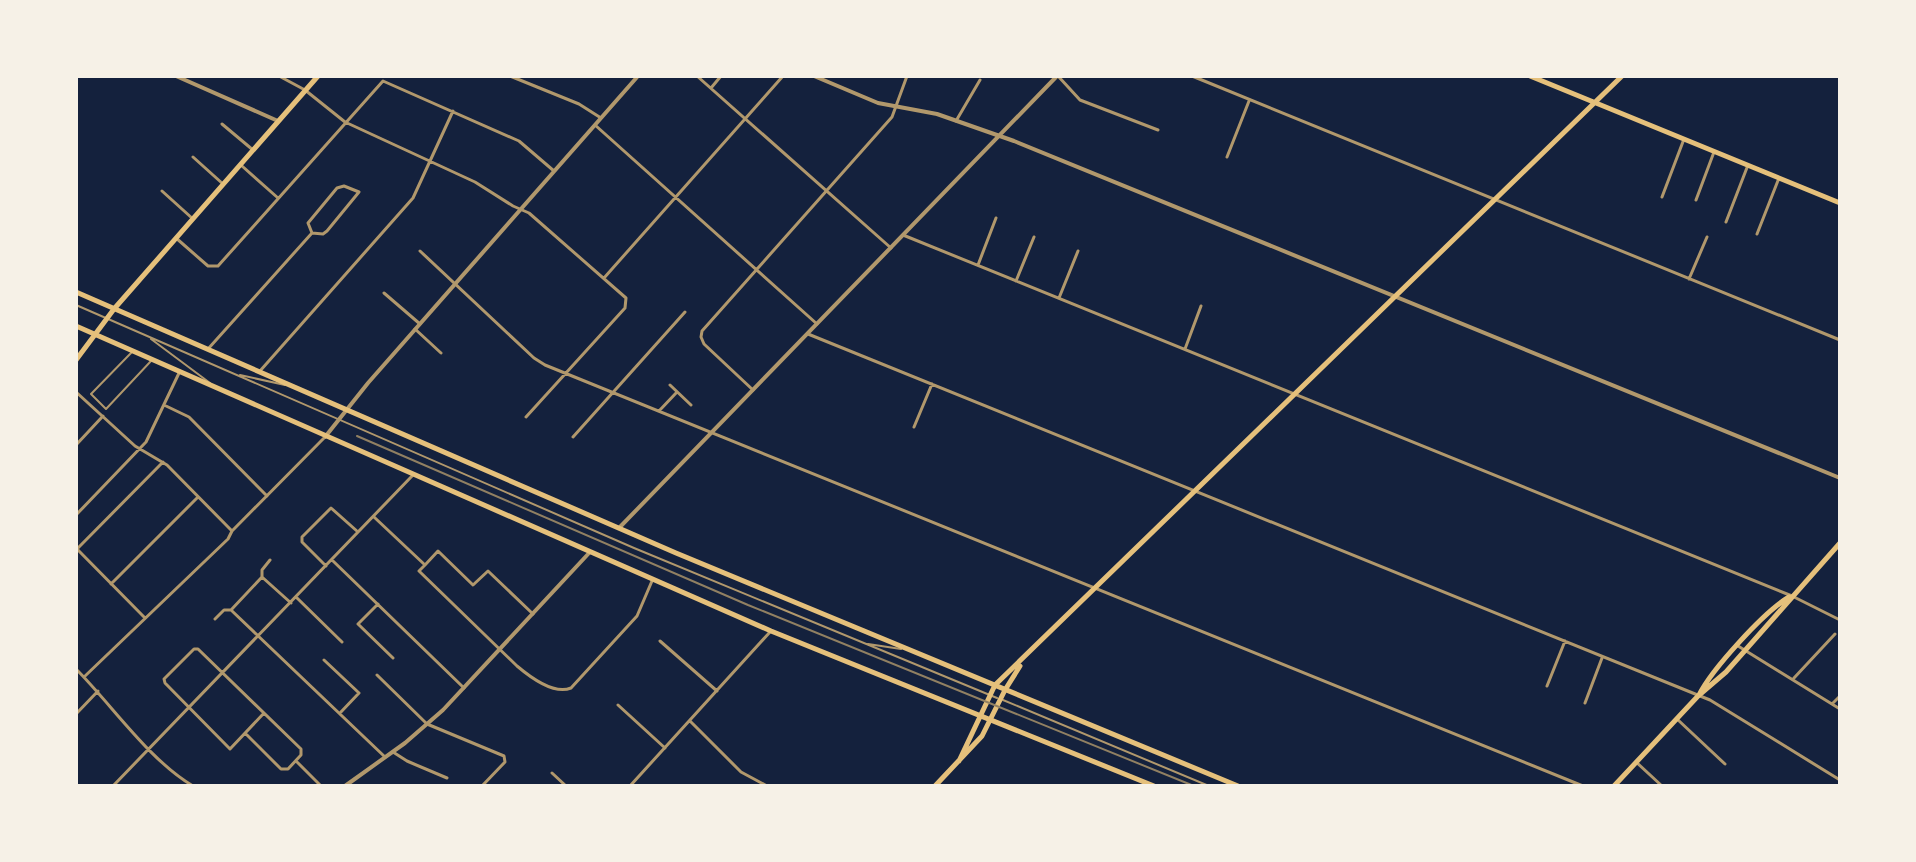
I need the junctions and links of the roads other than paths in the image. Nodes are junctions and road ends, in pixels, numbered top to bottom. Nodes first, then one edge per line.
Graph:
1 (176, 76) edge
2 (279, 76) edge
3 (318, 76) edge
4 (510, 76) edge
5 (637, 76) edge
6 (697, 76) edge
7 (721, 76) edge
8 (783, 76) edge
9 (814, 76) edge
10 (907, 76) edge
11 (1058, 76) edge
12 (1192, 76) edge
13 (1530, 76) edge
14 (1622, 76) edge
15 (980, 80) dead end
16 (711, 88) junction
17 (305, 90) junction
18 (1250, 100) junction
19 (1594, 103) junction
20 (897, 107) junction
21 (453, 111) junction
22 (601, 118) junction
23 (745, 118) junction
24 (278, 121) junction
25 (956, 121) junction
26 (345, 122) junction
27 (222, 124) dead end
28 (595, 125) junction
29 (1158, 130) dead end
30 (999, 136) junction
31 (1684, 139) junction
32 (253, 150) junction
33 (1714, 152) junction
34 (193, 157) dead end
35 (1227, 157) dead end
36 (431, 161) junction
37 (240, 165) junction
38 (1748, 165) junction
39 (554, 171) junction
40 (1779, 178) junction
41 (223, 184) junction
42 (162, 191) dead end
43 (826, 191) junction
44 (676, 197) junction
45 (1662, 197) dead end
46 (278, 198) junction
47 (1495, 200) junction
48 (1696, 200) dead end
49 (1840, 203) edge
50 (521, 208) junction
51 (996, 218) dead end
52 (193, 219) junction
53 (1726, 222) dead end
54 (312, 233) junction
55 (1757, 234) dead end
56 (903, 235) junction
57 (1034, 237) dead end
58 (1707, 237) dead end
59 (176, 238) junction
60 (891, 248) junction
61 (420, 251) dead end
62 (1078, 251) dead end
63 (978, 265) junction
64 (757, 269) junction
65 (604, 278) junction
66 (1689, 279) junction
67 (1016, 281) junction
68 (455, 284) junction
69 (76, 292) edge
70 (384, 293) dead end
71 (1396, 297) junction
72 (1059, 298) junction
73 (76, 305) edge
74 (1201, 306) dead end
75 (114, 309) junction
76 (685, 312) dead end
77 (107, 319) junction
78 (420, 324) junction
79 (817, 324) junction
80 (76, 326) edge
81 (415, 329) junction
82 (808, 334) junction
83 (96, 335) junction
84 (147, 336) junction
85 (1840, 340) edge
86 (208, 349) junction
87 (1185, 349) junction
88 (133, 351) junction
89 (441, 353) dead end
90 (153, 359) junction
91 (76, 360) edge
92 (180, 371) junction
93 (260, 371) junction
94 (232, 373) junction
95 (565, 374) junction
96 (932, 384) junction
97 (670, 385) dead end
98 (217, 388) junction
99 (298, 388) junction
100 (753, 390) junction
101 (76, 392) edge
102 (677, 392) junction
103 (613, 393) junction
104 (1296, 394) junction
105 (164, 405) junction
106 (691, 405) dead end
107 (347, 408) junction
108 (659, 411) junction
109 (103, 416) junction
110 (526, 417) dead end
111 (339, 419) junction
112 (914, 427) dead end
113 (712, 432) junction
114 (325, 437) junction
115 (573, 437) dead end
116 (76, 445) edge
117 (140, 449) junction
118 (163, 462) junction
119 (413, 475) junction
120 (1840, 478) edge
121 (1197, 492) junction
122 (267, 496) junction
123 (198, 497) junction
124 (76, 515) edge
125 (374, 517) junction
126 (619, 528) junction
127 (232, 531) junction
128 (359, 532) junction
129 (1840, 543) edge
130 (76, 548) edge
131 (590, 552) junction
132 (270, 560) dead end
133 (332, 560) junction
134 (425, 565) junction
135 (326, 566) junction
136 (262, 577) junction
137 (653, 580) junction
138 (111, 584) junction
139 (1097, 588) junction
140 (1792, 596) junction
141 (296, 597) junction
142 (291, 603) junction
143 (378, 604) junction
144 (231, 610) junction
145 (533, 614) junction
146 (145, 618) junction
147 (215, 619) dead end
148 (1840, 620) edge
149 (771, 631) junction
150 (1835, 634) dead end
151 (259, 635) junction
152 (660, 641) dead end
153 (1565, 641) junction
154 (342, 642) dead end
155 (861, 643) junction
156 (1738, 646) junction
157 (500, 649) junction
158 (914, 651) junction
159 (1745, 651) junction
160 (1603, 657) junction
161 (393, 658) dead end
162 (1025, 659) junction
163 (324, 660) dead end
164 (76, 669) edge
165 (223, 672) junction
166 (377, 675) dead end
167 (84, 677) junction
168 (1792, 679) junction
169 (995, 685) junction
170 (1547, 686) dead end
171 (464, 688) junction
172 (1005, 690) junction
173 (98, 691) junction
174 (717, 691) junction
175 (991, 695) junction
176 (1698, 696) junction
177 (1840, 696) edge
178 (1000, 699) junction
179 (1585, 703) dead end
180 (1832, 704) junction
181 (618, 705) dead end
182 (188, 708) junction
183 (1840, 709) edge
184 (264, 713) junction
185 (340, 713) junction
186 (76, 714) edge
187 (982, 716) junction
188 (1677, 719) junction
189 (991, 720) junction
190 (690, 721) junction
191 (427, 724) junction
192 (245, 733) junction
193 (149, 748) junction
194 (665, 748) junction
195 (393, 752) junction
196 (385, 757) junction
197 (296, 761) junction
198 (959, 761) junction
199 (1636, 762) junction
200 (1725, 764) dead end
201 (552, 773) dead end
202 (447, 778) dead end
203 (1840, 780) edge
204 (347, 784) edge
205 (632, 784) edge
206 (113, 786) edge
207 (193, 786) edge
208 (321, 786) edge
209 (359, 786) edge
210 (482, 786) edge
211 (566, 786) edge
212 (638, 786) edge
213 (767, 786) edge
214 (935, 786) edge
215 (1154, 786) edge
216 (1209, 786) edge
217 (1238, 786) edge
218 (1583, 786) edge
219 (1614, 786) edge
220 (1662, 786) edge

1 - 24 street
2 - 17 street
3 - 17 main road
4 - 22 street
5 - 22 street
6 - 16 street
7 - 16 street
8 - 23 street
9 - 20 street
10 - 20 street
11 - 29 street
11 - 30 street
12 - 18 street
13 - 19 main road
14 - 19 main road
15 - 25 street
16 - 23 street
17 - 24 main road
17 - 26 street
18 - 35 street
18 - 47 street
19 - 31 main road
19 - 47 main road
20 - 25 street
20 - 43 street
21 - 26 street
21 - 36 street
21 - 39 street
22 - 28 street
23 - 43 street
23 - 44 street
24 - 32 main road
25 - 30 street
26 - 36 street
26 - 46 street
27 - 32 street
28 - 39 street
28 - 44 street
30 - 56 street
30 - 71 street
31 - 33 main road
31 - 45 street
32 - 37 main road
33 - 38 main road
33 - 48 street
34 - 41 street
36 - 50 street
36 - 93 street
37 - 41 main road
37 - 46 street
38 - 40 main road
38 - 53 street
39 - 50 street
40 - 49 main road
40 - 55 street
41 - 52 main road
42 - 52 street
43 - 60 street
43 - 64 street
44 - 64 street
44 - 65 street
46 - 59 street
47 - 66 street
47 - 71 main road
50 - 65 street
50 - 68 street
51 - 63 street
52 - 59 main road
54 - 54 street
54 - 86 street
56 - 60 street
56 - 63 street
57 - 67 street
58 - 66 street
59 - 75 main road
60 - 79 street
61 - 68 street
62 - 72 street
63 - 67 street
64 - 79 street
64 - 100 street
65 - 95 street
66 - 85 street
67 - 72 street
68 - 78 street
68 - 95 street
69 - 75 main road
70 - 78 street
71 - 104 main road
71 - 120 street
72 - 87 street
73 - 77 lane
74 - 87 street
75 - 77 main road
75 - 86 main road
76 - 103 street
77 - 83 main road
77 - 84 lane
78 - 81 street
79 - 82 street
80 - 83 main road
81 - 89 street
81 - 107 street
82 - 96 street
82 - 100 street
83 - 88 main road
83 - 91 main road
84 - 94 lane
84 - 98 lane
86 - 93 main road
87 - 104 street
88 - 90 main road
88 - 90 lane
90 - 92 main road
92 - 98 main road
92 - 105 street
93 - 99 main road
94 - 99 lane
94 - 111 lane
95 - 103 street
95 - 110 street
96 - 112 street
96 - 121 street
97 - 102 street
98 - 114 main road
99 - 107 main road
100 - 113 street
101 - 109 street
102 - 106 street
102 - 108 street
103 - 108 street
103 - 115 street
104 - 121 main road
104 - 140 street
105 - 117 street
105 - 122 street
107 - 111 street
107 - 126 main road
108 - 113 street
109 - 116 street
109 - 117 street
111 - 114 street
111 - 155 lane
113 - 126 street
113 - 139 street
114 - 119 main road
114 - 122 street
117 - 118 street
117 - 124 street
118 - 123 street
118 - 130 street
119 - 125 street
119 - 131 main road
121 - 139 main road
121 - 153 street
122 - 127 street
123 - 127 street
123 - 138 street
125 - 128 street
125 - 134 street
126 - 158 main road
127 - 146 street
128 - 133 street
128 - 135 street
129 - 140 main road
130 - 138 street
131 - 137 main road
131 - 145 street
132 - 136 street
133 - 135 street
133 - 143 street
134 - 145 street
134 - 157 street
135 - 141 street
136 - 142 street
136 - 144 street
137 - 149 main road
137 - 157 street
138 - 146 street
139 - 162 main road
139 - 218 street
140 - 148 street
140 - 156 main road
140 - 159 main road
141 - 142 street
141 - 154 street
142 - 151 street
143 - 161 street
143 - 171 street
144 - 147 street
144 - 151 street
145 - 157 street
146 - 167 street
149 - 174 street
149 - 187 main road
150 - 168 street
151 - 165 street
151 - 185 street
152 - 174 street
153 - 160 street
153 - 170 street
155 - 158 lane
155 - 175 lane
156 - 159 street
156 - 176 main road
157 - 171 street
158 - 169 main road
159 - 168 street
159 - 176 main road
160 - 176 street
160 - 179 street
162 - 169 main road
162 - 172 main road
163 - 185 street
164 - 167 street
165 - 182 street
165 - 182 street
165 - 184 street
166 - 191 street
167 - 173 street
168 - 180 street
169 - 172 main road
169 - 175 main road
171 - 191 street
172 - 178 main road
172 - 217 main road
173 - 186 street
173 - 193 street
174 - 190 street
175 - 178 lane
175 - 187 main road
176 - 188 main road
176 - 203 street
177 - 180 street
178 - 189 main road
178 - 216 lane
180 - 183 street
181 - 194 street
182 - 192 street
182 - 193 street
184 - 192 street
184 - 197 street
185 - 196 street
187 - 189 main road
187 - 198 main road
188 - 199 main road
188 - 200 street
189 - 198 main road
189 - 215 main road
190 - 194 street
190 - 213 street
191 - 195 street
191 - 210 street
192 - 197 street
193 - 206 street
193 - 207 street
194 - 205 street
195 - 196 street
195 - 202 street
196 - 204 street
197 - 208 street
198 - 214 main road
199 - 219 main road
199 - 220 street
201 - 211 street
204 - 209 street
205 - 212 street

